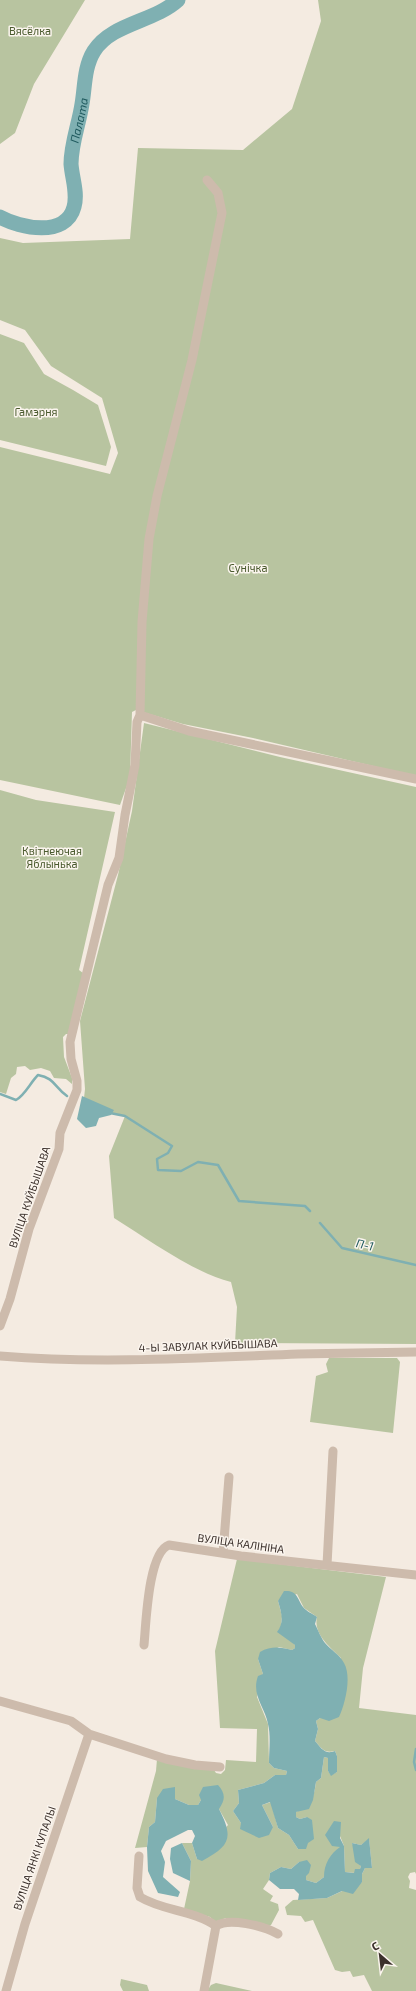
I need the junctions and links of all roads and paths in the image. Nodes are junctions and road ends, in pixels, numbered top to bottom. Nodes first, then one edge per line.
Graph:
1 (207, 180) dead end
2 (140, 715) junction
3 (416, 779) edge
4 (0, 1326) edge
5 (416, 1352) edge
6 (0, 1356) edge
7 (333, 1451) dead end
8 (230, 1477) dead end
9 (223, 1553) junction
10 (327, 1565) junction
11 (416, 1575) edge
12 (144, 1645) dead end
13 (0, 1701) edge
14 (89, 1734) junction
15 (220, 1767) dead end
16 (139, 1856) dead end
17 (216, 1926) junction
18 (278, 1934) dead end
19 (6, 1991) edge
20 (204, 1991) edge

1 - 2 street, ВУЛІЦА КУЙБЫШАВА
2 - 3 street
2 - 4 street, ВУЛІЦА КУЙБЫШАВА
5 - 6 street, 4-Ы ЗАВУЛАК КУЙБЫШАВА
7 - 10 street
8 - 9 street
9 - 10 street, ВУЛІЦА КАЛІНІНА
9 - 12 street, ВУЛІЦА КАЛІНІНА
10 - 11 street, ВУЛІЦА КАЛІНІНА
13 - 14 street
14 - 15 street
14 - 19 street, ВУЛІЦА ЯНКІ КУПАЛЫ
16 - 17 street
17 - 18 street
17 - 20 street

